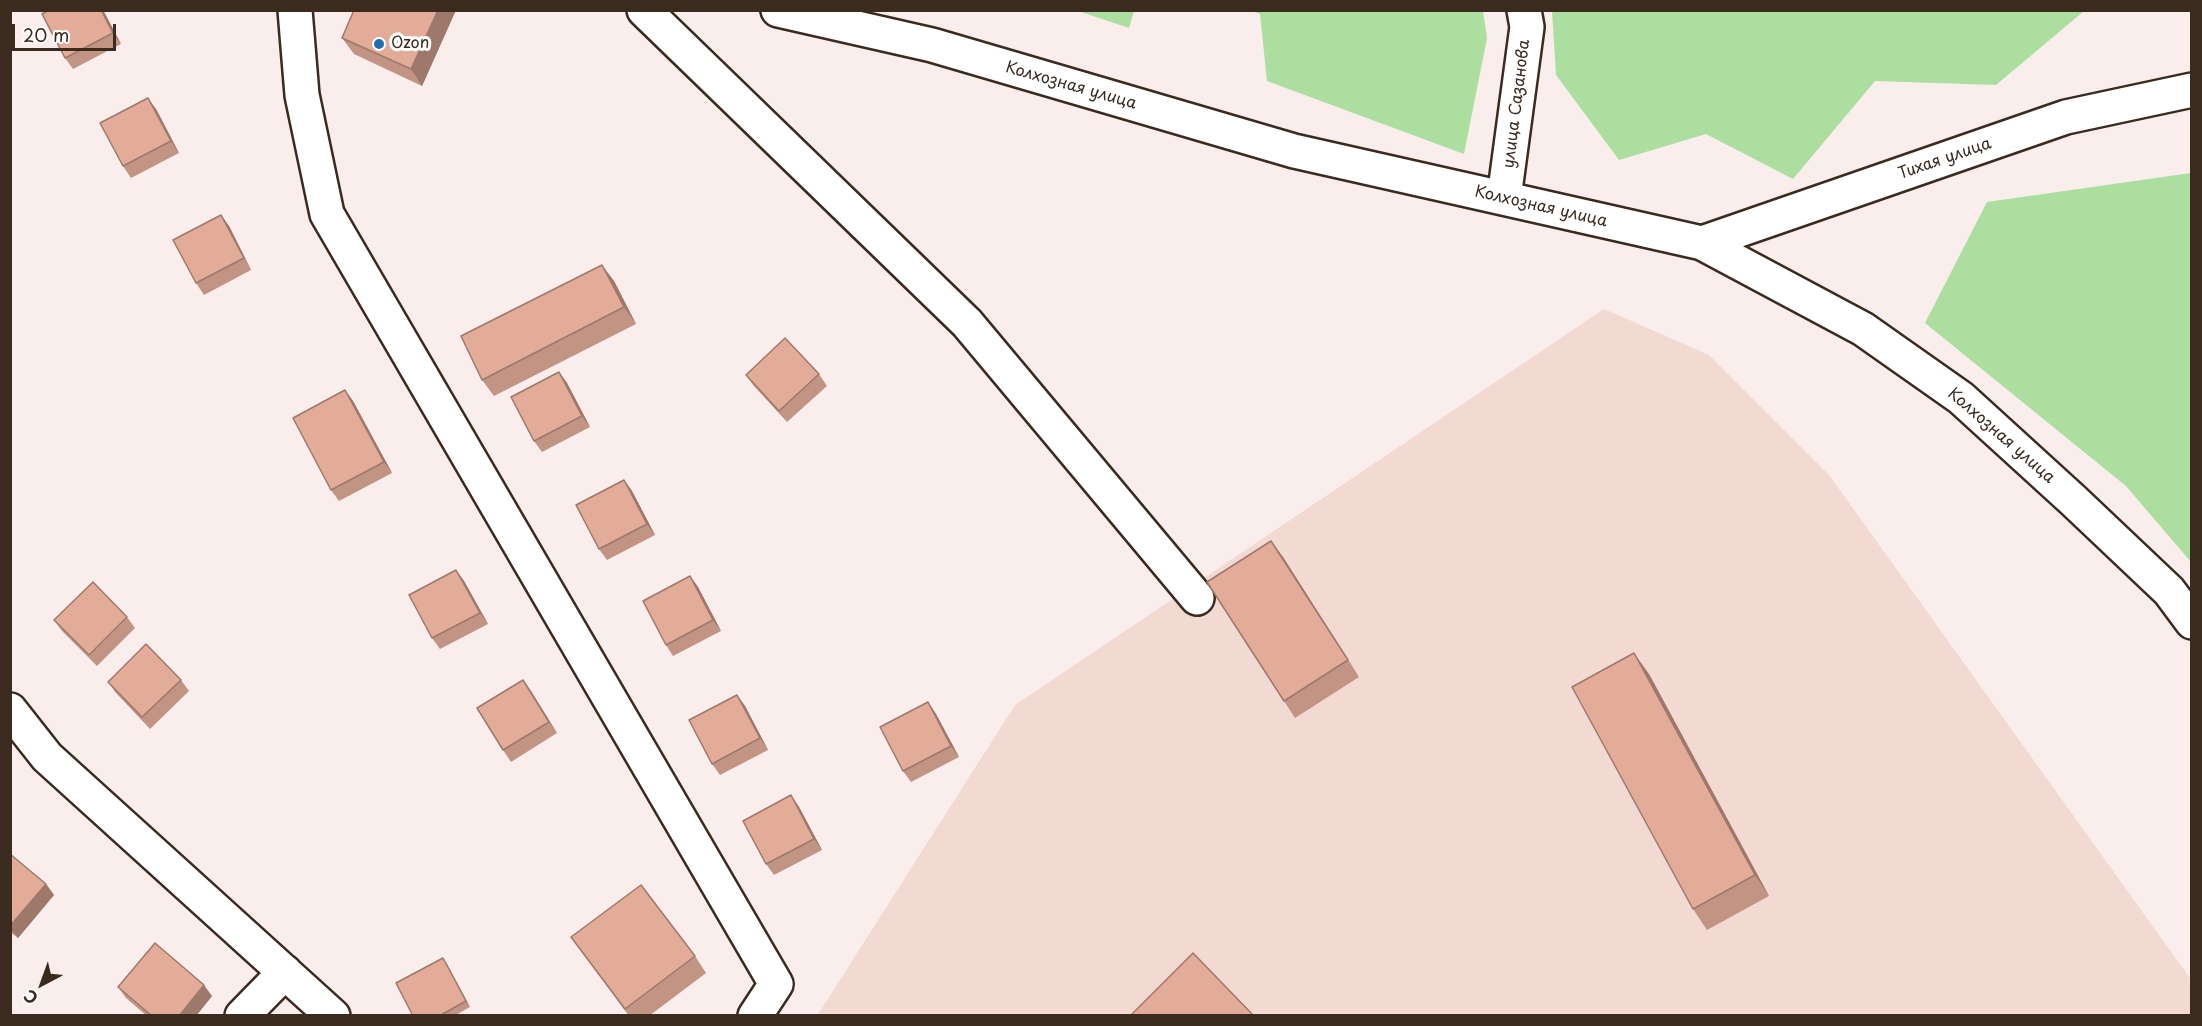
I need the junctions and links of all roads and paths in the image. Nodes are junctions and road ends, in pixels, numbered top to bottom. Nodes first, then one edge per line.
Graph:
1 (295, 10) edge
2 (644, 10) edge
3 (778, 10) edge
4 (1524, 10) edge
5 (2192, 90) edge
6 (1504, 198) junction
7 (1702, 243) junction
8 (1197, 598) dead end
9 (2192, 622) edge
10 (10, 710) edge
11 (285, 972) junction
12 (242, 1016) edge
13 (333, 1016) edge
14 (755, 1016) edge

1 - 14 street
2 - 8 street
3 - 6 street, Колхозная улица
4 - 6 street, улица Сазанова
5 - 7 street, Тихая улица
6 - 7 street, Колхозная улица
7 - 9 street, Колхозная улица
10 - 11 street
11 - 12 street
11 - 13 street

